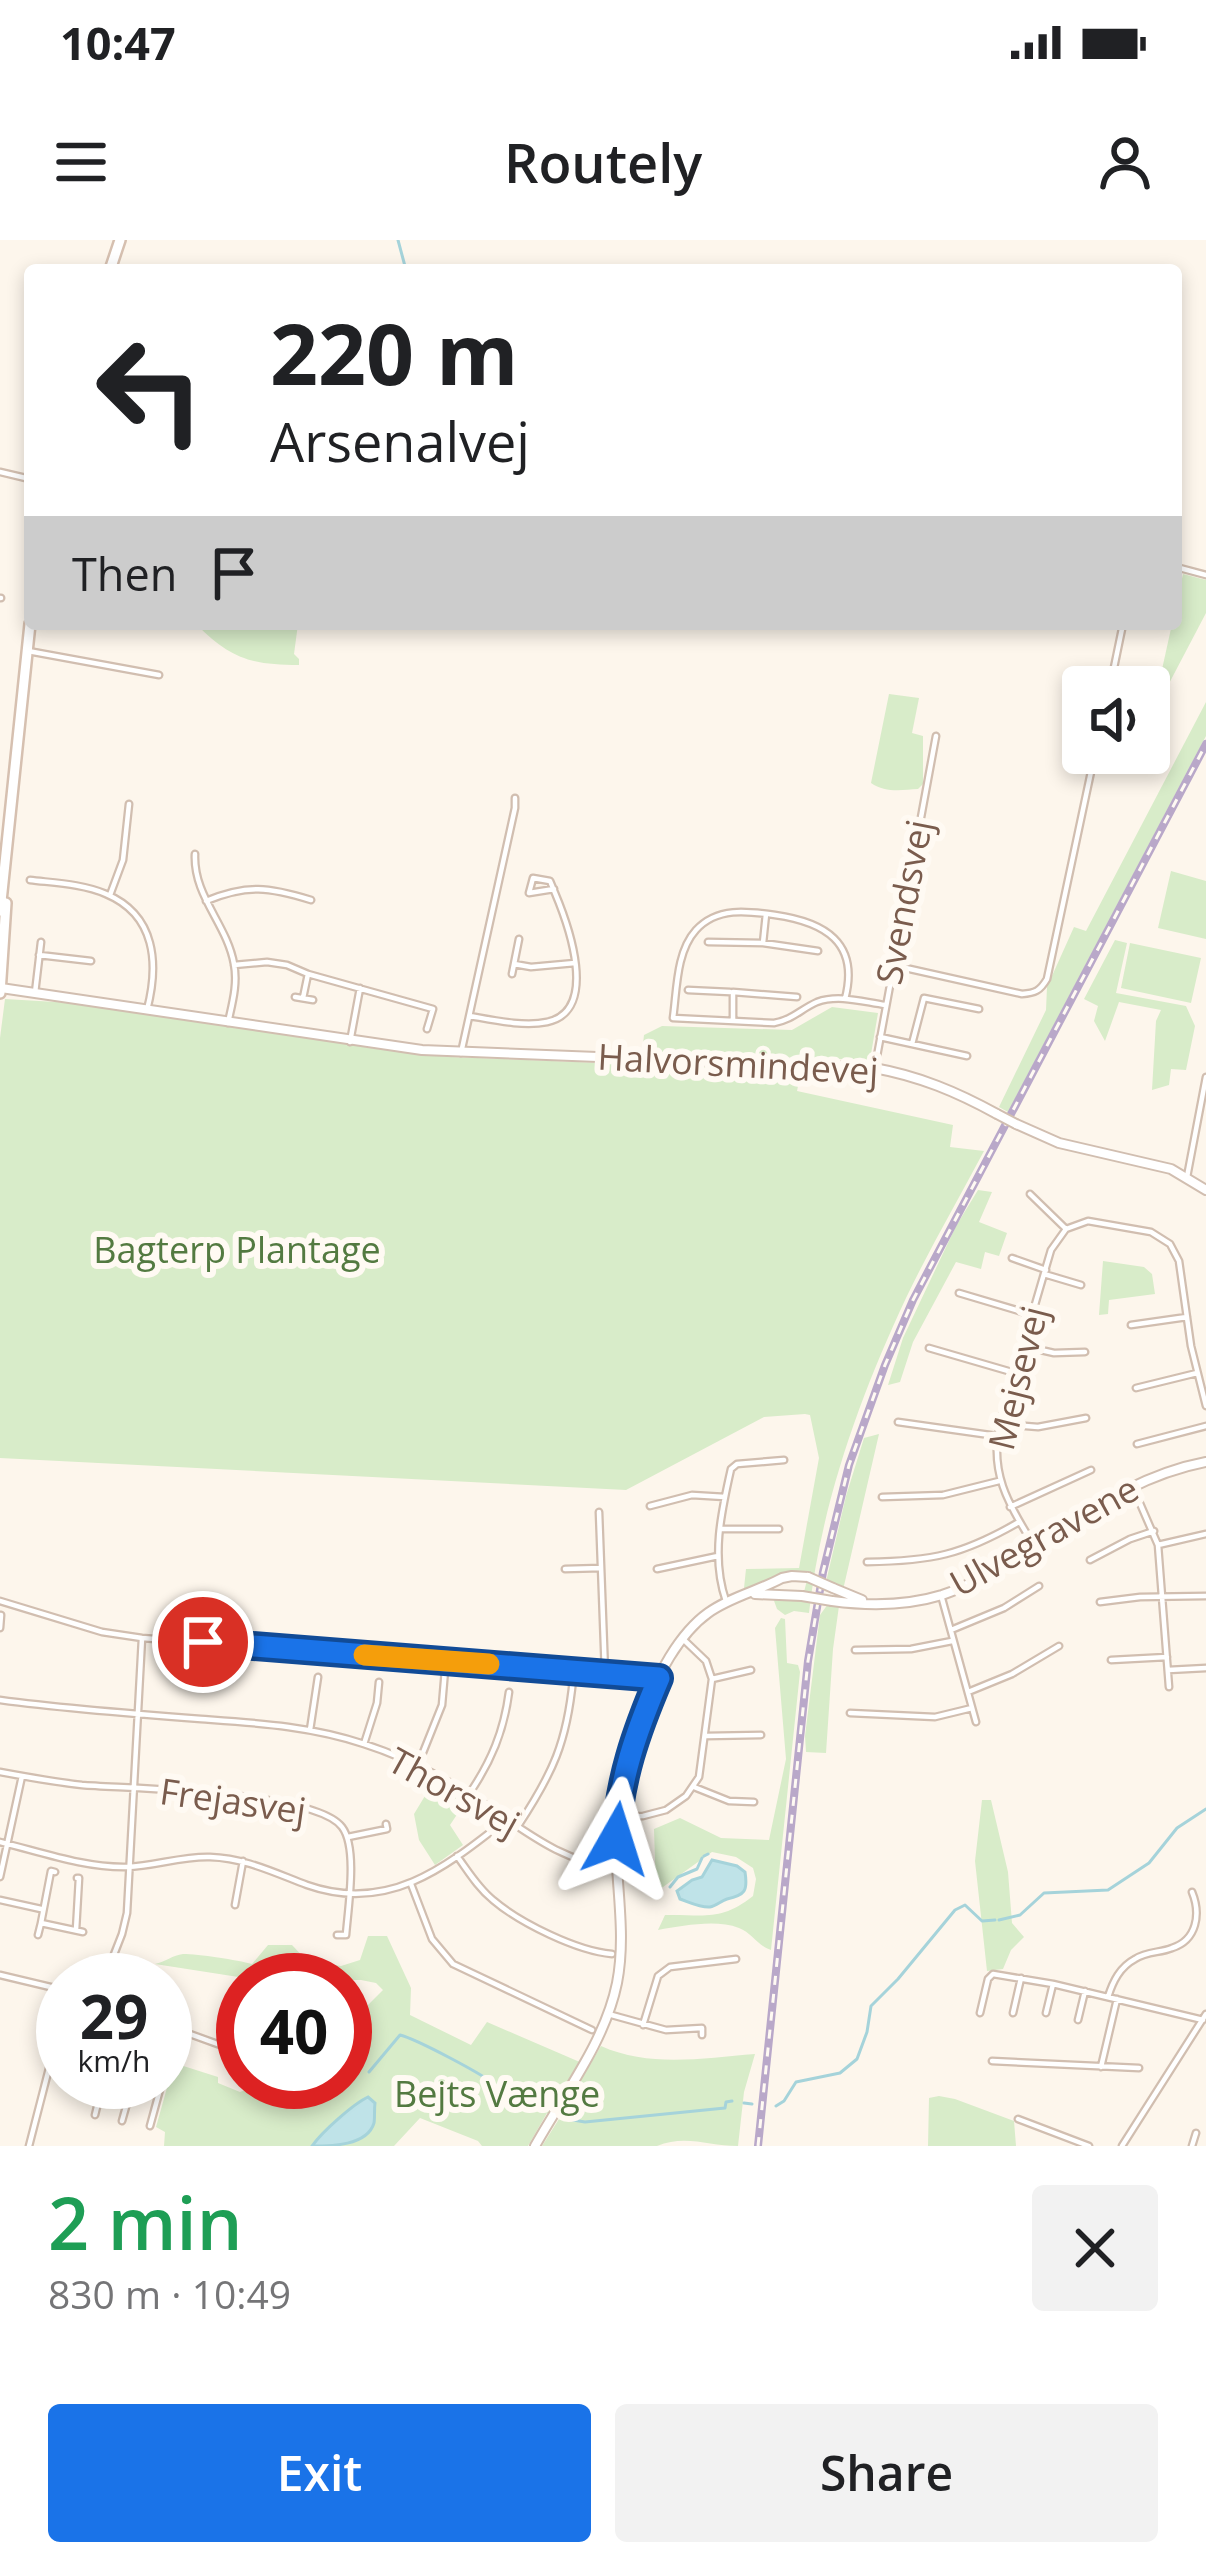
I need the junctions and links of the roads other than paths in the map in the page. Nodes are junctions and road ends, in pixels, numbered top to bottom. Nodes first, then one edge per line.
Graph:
1 (30, 630) edge
2 (1122, 630) edge
3 (28, 651) junction
4 (1114, 666) edge
5 (159, 674) dead end
6 (936, 736) dead end
7 (1091, 774) edge
8 (514, 798) dead end
9 (13, 802) junction
10 (129, 804) dead end
11 (2, 808) edge
12 (195, 854) dead end
13 (5, 874) junction
14 (30, 880) dead end
15 (554, 889) dead end
16 (110, 896) junction
17 (311, 900) dead end
18 (206, 902) junction
19 (0, 911) edge
20 (766, 914) junction
21 (520, 939) dead end
22 (40, 942) dead end
23 (708, 942) dead end
24 (763, 943) junction
25 (818, 951) dead end
26 (39, 955) junction
27 (91, 962) dead end
28 (575, 963) junction
29 (514, 964) junction
30 (234, 965) junction
31 (892, 965) junction
32 (308, 974) junction
33 (512, 974) dead end
34 (360, 988) junction
35 (0, 990) edge
36 (688, 990) dead end
37 (733, 992) junction
38 (35, 993) junction
39 (797, 998) dead end
40 (845, 999) junction
41 (313, 1000) dead end
42 (885, 1006) junction
43 (979, 1009) dead end
44 (148, 1010) junction
45 (470, 1016) junction
46 (733, 1021) junction
47 (228, 1023) junction
48 (427, 1029) dead end
49 (880, 1037) junction
50 (350, 1042) junction
51 (912, 1044) junction
52 (461, 1053) junction
53 (967, 1056) dead end
54 (874, 1068) junction
55 (1206, 1077) edge
56 (1187, 1177) junction
57 (1206, 1190) edge
58 (1030, 1193) dead end
59 (1066, 1229) junction
60 (1012, 1258) dead end
61 (1045, 1272) junction
62 (1081, 1285) dead end
63 (958, 1293) dead end
64 (1033, 1315) junction
65 (1187, 1317) junction
66 (1131, 1325) dead end
67 (1023, 1346) junction
68 (929, 1348) dead end
69 (1085, 1352) dead end
70 (1015, 1373) junction
71 (1197, 1373) junction
72 (1136, 1388) dead end
73 (1206, 1406) edge
74 (1086, 1418) dead end
75 (898, 1422) dead end
76 (1000, 1424) junction
77 (1206, 1426) edge
78 (997, 1436) junction
79 (1137, 1444) dead end
80 (784, 1460) dead end
81 (1206, 1462) edge
82 (1091, 1470) dead end
83 (999, 1481) junction
84 (1132, 1485) junction
85 (724, 1497) junction
86 (883, 1497) dead end
87 (650, 1506) dead end
88 (1010, 1507) junction
89 (599, 1512) dead end
90 (1019, 1522) junction
91 (720, 1529) junction
92 (779, 1529) dead end
93 (1154, 1531) junction
94 (1206, 1534) edge
95 (1158, 1545) junction
96 (1034, 1546) junction
97 (718, 1556) junction
98 (1090, 1560) dead end
99 (867, 1562) dead end
100 (602, 1568) junction
101 (565, 1569) dead end
102 (657, 1569) dead end
103 (1039, 1586) dead end
104 (747, 1594) junction
105 (941, 1595) junction
106 (1163, 1596) junction
107 (1206, 1596) edge
108 (0, 1601) edge
109 (725, 1601) junction
110 (1100, 1602) dead end
111 (881, 1604) junction
112 (1, 1615) edge
113 (0, 1628) edge
114 (951, 1630) junction
115 (142, 1637) junction
116 (682, 1638) junction
117 (952, 1641) junction
118 (1059, 1646) dead end
119 (855, 1650) dead end
120 (1167, 1657) junction
121 (1111, 1660) dead end
122 (1206, 1667) edge
123 (445, 1670) dead end
124 (751, 1670) dead end
125 (1168, 1670) junction
126 (605, 1673) junction
127 (318, 1676) dead end
128 (659, 1678) junction
129 (573, 1679) dead end
130 (712, 1679) junction
131 (379, 1682) dead end
132 (1169, 1687) dead end
133 (509, 1692) dead end
134 (968, 1692) junction
135 (0, 1700) edge
136 (972, 1708) junction
137 (850, 1713) dead end
138 (138, 1714) junction
139 (976, 1722) dead end
140 (310, 1730) junction
141 (760, 1735) dead end
142 (706, 1736) junction
143 (364, 1744) junction
144 (418, 1765) junction
145 (0, 1772) edge
146 (22, 1776) junction
147 (694, 1787) junction
148 (134, 1788) junction
149 (469, 1794) junction
150 (754, 1802) dead end
151 (617, 1817) junction
152 (508, 1819) junction
153 (386, 1824) dead end
154 (518, 1826) junction
155 (348, 1837) junction
156 (3, 1843) edge
157 (457, 1856) junction
158 (243, 1862) junction
159 (130, 1867) junction
160 (616, 1868) junction
161 (55, 1872) dead end
162 (0, 1877) edge
163 (77, 1878) dead end
164 (411, 1884) junction
165 (1192, 1892) dead end
166 (348, 1893) junction
167 (0, 1900) edge
168 (235, 1905) dead end
169 (44, 1909) junction
170 (40, 1923) junction
171 (38, 1935) dead end
172 (337, 1935) dead end
173 (115, 1953) edge
174 (611, 1954) dead end
175 (736, 1959) dead end
176 (0, 1975) edge
177 (1022, 1978) junction
178 (36, 1984) edge
179 (1053, 1984) junction
180 (1085, 1991) junction
181 (1108, 1997) junction
182 (1117, 1999) junction
183 (980, 2012) dead end
184 (1013, 2013) dead end
185 (1046, 2013) dead end
186 (608, 2014) junction
187 (1078, 2020) dead end
188 (1204, 2020) edge
189 (643, 2025) junction
190 (592, 2030) dead end
191 (702, 2035) dead end
192 (992, 2061) dead end
193 (1101, 2067) junction
194 (1138, 2068) dead end
195 (39, 2109) edge
196 (97, 2109) edge
197 (125, 2109) edge
198 (155, 2109) edge
199 (95, 2116) dead end
200 (1018, 2119) dead end
201 (122, 2121) dead end
202 (150, 2126) dead end
203 (1196, 2133) dead end
204 (29, 2146) edge
205 (535, 2146) edge
206 (1089, 2146) edge
207 (1122, 2146) edge
208 (1192, 2146) edge

1 - 3 main road
2 - 4 street
3 - 5 street
3 - 9 main road
6 - 31 street, Svendsvej
7 - 31 street
8 - 45 street
9 - 11 street
9 - 13 main road
10 - 16 street
12 - 18 street
13 - 19 main road
13 - 35 main road
14 - 16 street
15 - 28 street
16 - 44 street
17 - 18 street
18 - 30 street
20 - 24 street
20 - 40 street
20 - 46 street
21 - 29 street
22 - 26 street
23 - 24 street
24 - 25 street
26 - 27 street
26 - 38 street
28 - 29 street
28 - 45 street
29 - 33 street
30 - 32 street
30 - 47 street
31 - 42 street, Svendsvej
32 - 34 street
32 - 41 street
34 - 48 street
34 - 50 street
35 - 38 street, Halvorsmindevej
36 - 37 street
37 - 39 street
37 - 46 street
38 - 44 street, Halvorsmindevej
40 - 42 street
40 - 46 street
42 - 49 street, Svendsvej
43 - 51 street
44 - 47 street, Halvorsmindevej
45 - 52 street
47 - 50 street, Halvorsmindevej
49 - 51 street
49 - 54 street, Svendsvej
50 - 52 street, Halvorsmindevej
51 - 53 street
52 - 54 street, Halvorsmindevej
54 - 56 street, Halvorsmindevej, bridge
55 - 56 street
56 - 57 street, Halvorsmindevej
58 - 59 street
59 - 61 street, Mejsevej
59 - 65 street
60 - 61 street
61 - 62 street, Mejsevej
61 - 64 street, Mejsevej
63 - 64 street
64 - 67 street, Mejsevej
65 - 66 street
65 - 71 street
67 - 69 street
67 - 70 street, Mejsevej
68 - 70 street
70 - 76 street, Mejsevej
71 - 72 street
71 - 73 street
74 - 76 street
75 - 78 street
76 - 78 street, Mejsevej
77 - 79 street
78 - 83 street, Mejsevej
80 - 85 street
81 - 84 street, Ulvegravene
82 - 88 street
83 - 86 street
83 - 88 street, Mejsevej
84 - 93 street
84 - 96 street, Ulvegravene
85 - 87 street
85 - 91 street
88 - 90 street, Mejsevej
89 - 100 street
90 - 96 street, Mejsevej
90 - 99 street
91 - 92 street
91 - 97 street
93 - 95 street
93 - 98 street
94 - 95 street
95 - 106 street
96 - 105 street, Ulvegravene
97 - 102 street
97 - 109 street
100 - 101 street
100 - 126 street
103 - 114 street
104 - 109 street, Ulvegravene
104 - 111 street, Ulvegravene, bridge
104 - 111 street, Ulvegravene, bridge
105 - 111 street, Ulvegravene
105 - 114 street
106 - 107 street
106 - 110 street
106 - 120 street
108 - 115 street
109 - 116 street, Ulvegravene
112 - 113 street
114 - 117 street
115 - 126 street
115 - 138 street
116 - 128 street, Ulvegravene
116 - 130 street
117 - 119 street
117 - 134 street
118 - 134 street
120 - 121 street
120 - 125 street
122 - 125 street
123 - 144 street
124 - 130 street
125 - 132 street
126 - 128 street
127 - 140 street
128 - 151 street, Ulvegravene
129 - 154 street
130 - 142 street
131 - 143 street
133 - 149 street
134 - 136 street
135 - 138 street, Thorsvej
136 - 137 street
136 - 139 street
138 - 140 street, Thorsvej
138 - 148 street
140 - 143 street, Thorsvej
141 - 142 street
142 - 147 street
143 - 144 street, Thorsvej
144 - 149 street, Thorsvej
145 - 146 street, Frejasvej
146 - 148 street, Frejasvej
146 - 156 street
147 - 150 street
147 - 151 street
148 - 155 street, Frejasvej
148 - 159 street
149 - 152 street, Thorsvej
151 - 160 street, Ulvegravene
152 - 154 street, Thorsvej
152 - 157 street
153 - 155 street
154 - 160 street, Thorsvej
155 - 166 street, Frejasvej
156 - 159 street
156 - 162 street
157 - 164 street
157 - 174 street
158 - 159 street
158 - 166 street
158 - 168 street
159 - 173 street
160 - 186 street, Ulvegravene
161 - 169 street
163 - 170 street
164 - 166 street
164 - 190 street
165 - 181 street
166 - 172 street, Frejasvej
167 - 169 street
169 - 170 street
170 - 171 street
175 - 189 street
176 - 178 street
177 - 179 street
177 - 183 street
177 - 184 street
179 - 180 street
179 - 185 street
180 - 181 street
180 - 187 street
181 - 182 street
182 - 188 street
182 - 193 street
186 - 189 street
186 - 205 street, Ulvegravene
188 - 207 street
189 - 191 street
192 - 193 street
193 - 194 street
195 - 204 street
196 - 199 street
197 - 201 street
198 - 202 street
200 - 206 street
203 - 208 street

